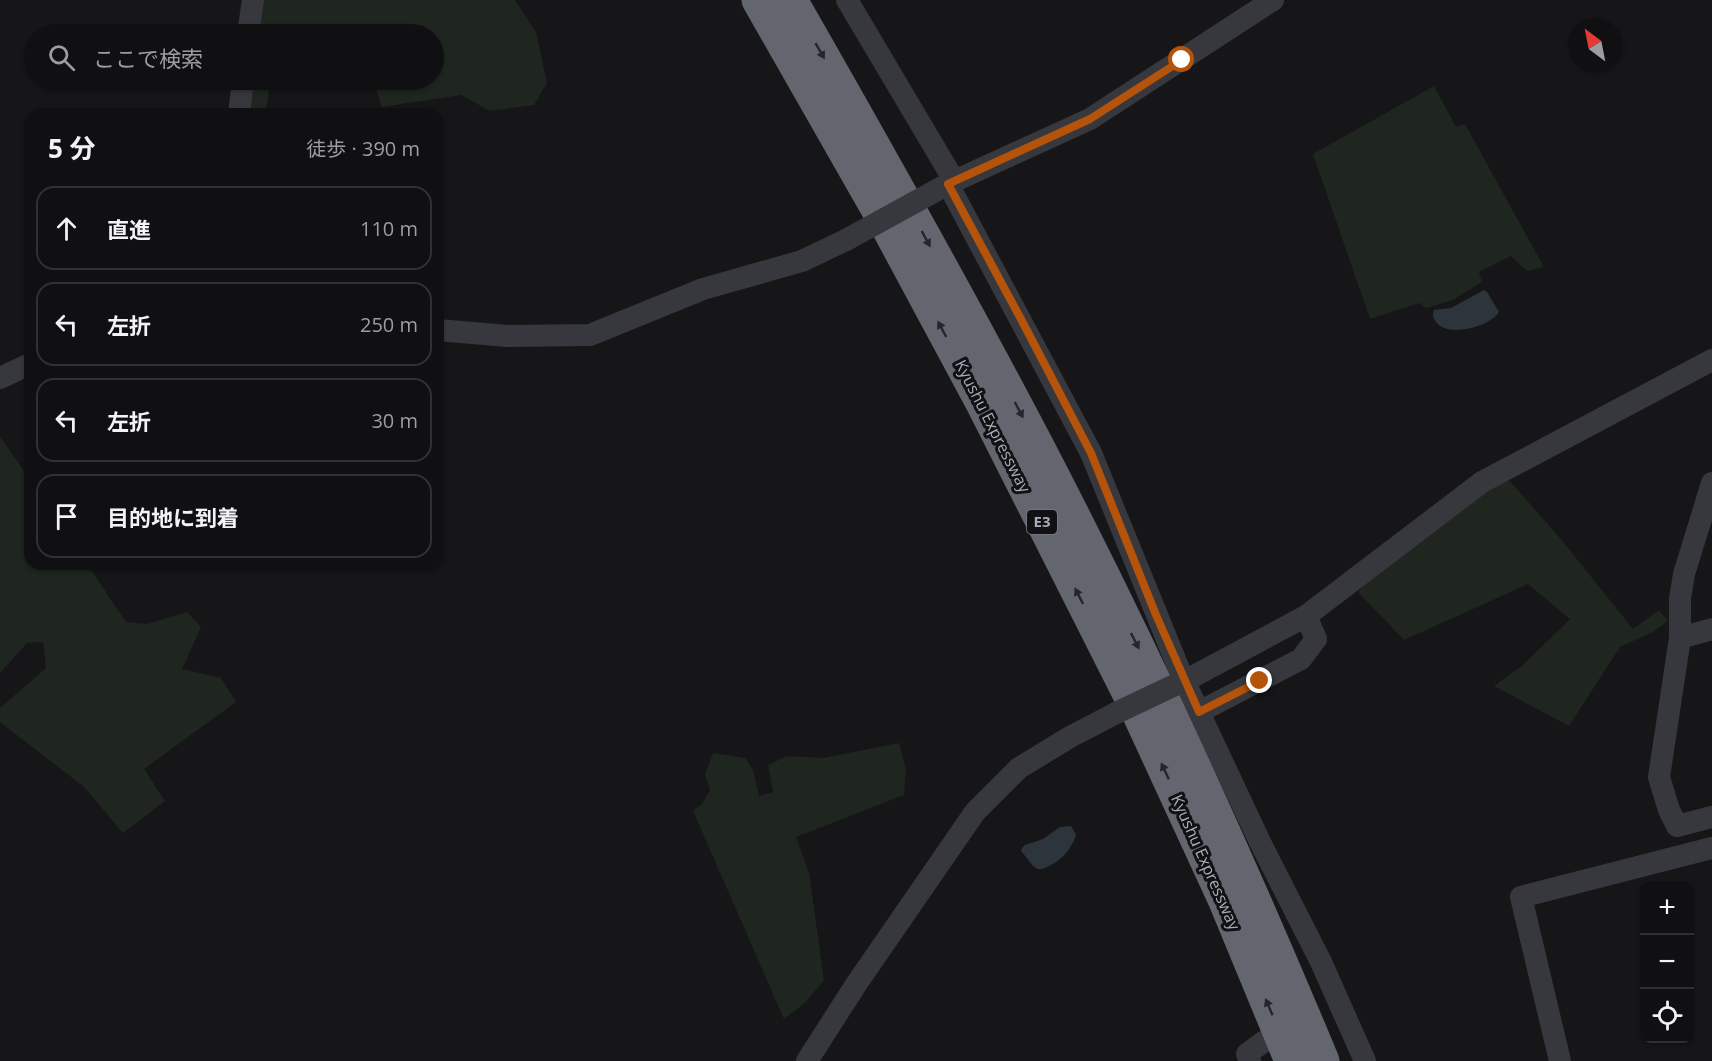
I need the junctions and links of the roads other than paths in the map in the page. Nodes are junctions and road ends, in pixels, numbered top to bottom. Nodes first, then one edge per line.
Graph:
1 (253, 0) edge
2 (758, 0) edge
3 (791, 0) edge
4 (847, 0) edge
5 (1274, 0) edge
6 (249, 24) edge
7 (242, 90) edge
8 (240, 108) edge
9 (951, 183) junction
10 (444, 331) edge
11 (1712, 360) edge
12 (24, 367) edge
13 (0, 378) edge
14 (1712, 483) edge
15 (1306, 616) junction
16 (1712, 629) edge
17 (1680, 638) junction
18 (1199, 712) junction
19 (1712, 817) edge
20 (1712, 848) edge
21 (1263, 1042) dead end
22 (807, 1061) edge
23 (1250, 1061) edge
24 (1292, 1061) edge
25 (1323, 1061) edge
26 (1365, 1061) edge
27 (1560, 1061) edge

1 - 6 street
24 -> 2 highway, Kyushu Expressway / E3
3 -> 25 highway, Kyushu Expressway / E3
4 - 9 street
5 - 9 street
7 - 8 street
9 - 10 street, bridge
9 - 18 street
11 - 15 street
12 - 13 street
14 - 17 street
15 - 18 street
15 - 22 street, bridge
16 - 17 street
17 - 19 street
18 - 26 street
20 - 27 street
21 - 23 street

